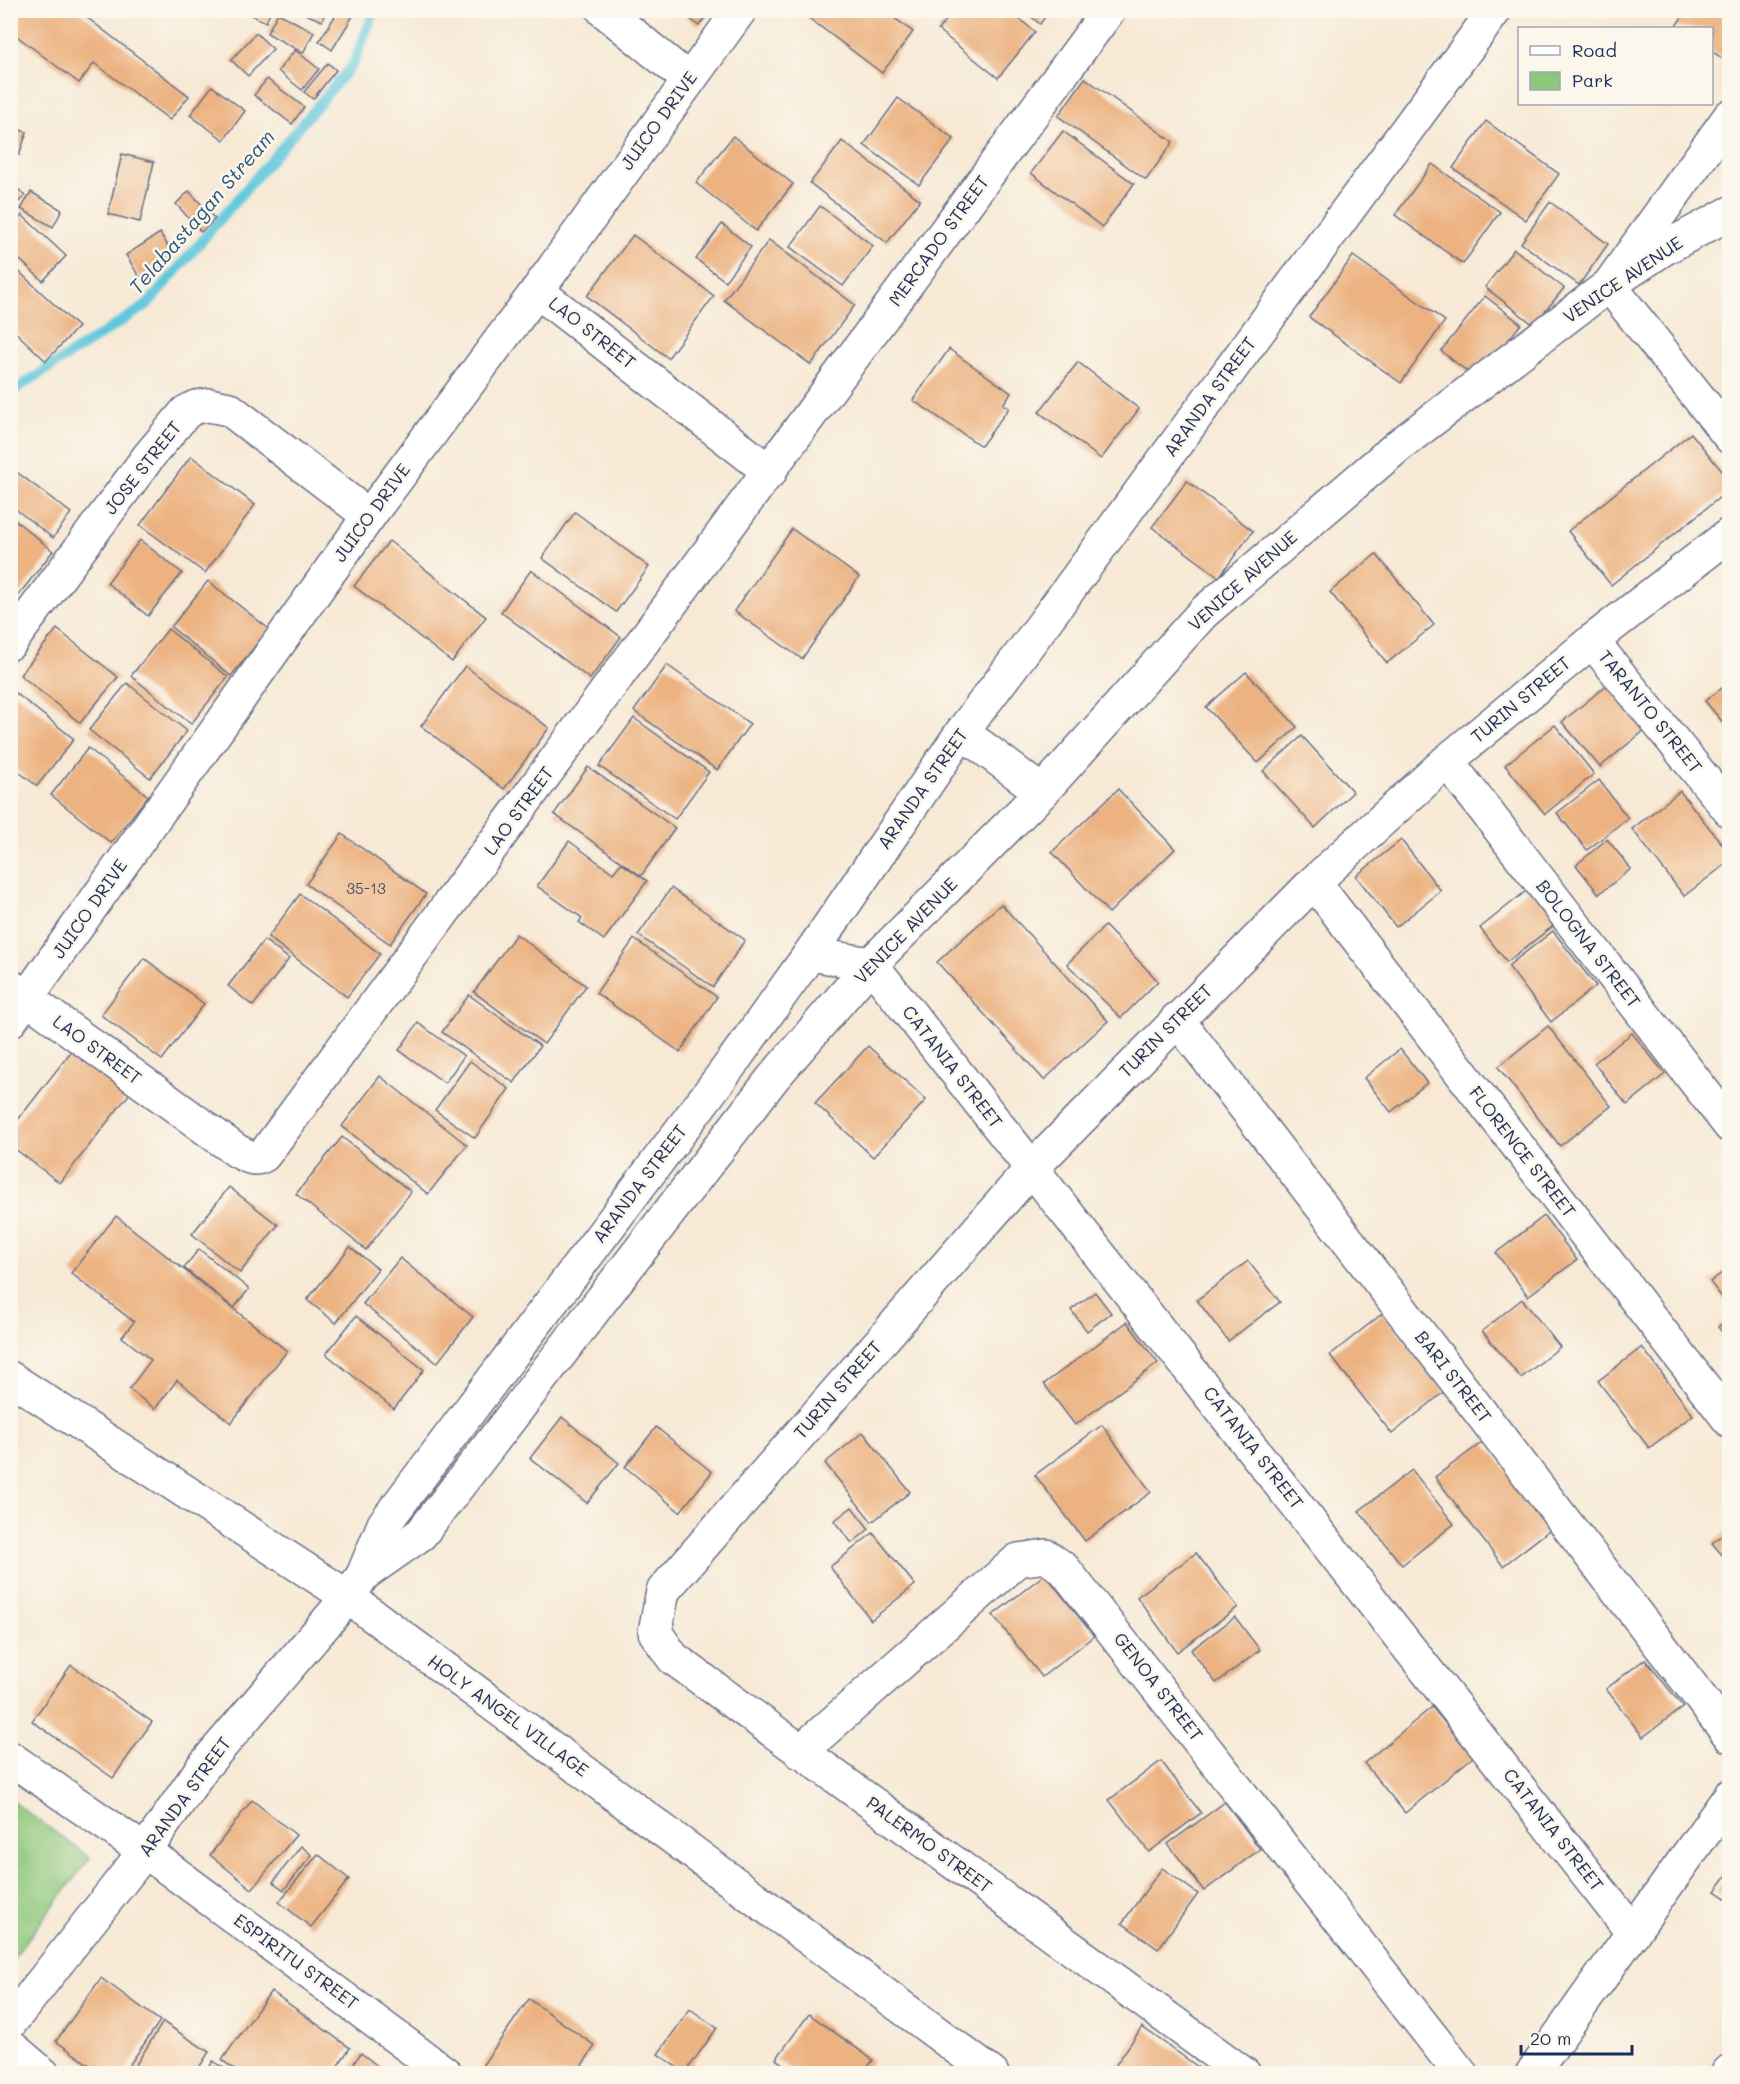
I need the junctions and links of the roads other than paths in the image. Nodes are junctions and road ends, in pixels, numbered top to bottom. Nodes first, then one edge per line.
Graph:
1 (603, 10) edge
2 (741, 10) edge
3 (1109, 10) edge
4 (1495, 10) edge
5 (689, 80) junction
6 (1730, 116) edge
7 (1730, 213) edge
8 (1609, 285) junction
9 (537, 291) junction
10 (1730, 437) edge
11 (770, 472) junction
12 (369, 516) junction
13 (1730, 534) edge
14 (1593, 641) junction
15 (10, 643) edge
16 (962, 732) junction
17 (1448, 761) junction
18 (1042, 792) junction
19 (1730, 811) edge
20 (1314, 882) junction
21 (810, 954) junction
22 (871, 964) junction
23 (16, 1002) edge
24 (1177, 1019) junction
25 (773, 1078) joint
26 (1730, 1126) edge
27 (1032, 1168) junction
28 (10, 1378) edge
29 (1730, 1421) edge
30 (355, 1586) junction
31 (663, 1591) joint
32 (1730, 1736) edge
33 (800, 1752) junction
34 (10, 1758) edge
35 (1730, 1796) edge
36 (145, 1851) junction
37 (1634, 1933) junction
38 (10, 2023) edge
39 (10, 2046) edge
40 (43, 2073) edge
41 (446, 2073) edge
42 (992, 2073) edge
43 (1244, 2073) edge
44 (1461, 2073) edge
45 (1532, 2073) edge

1 - 5 street
2 - 5 street, JUICO DRIVE
3 - 11 street, MERCADO STREET
4 - 16 street, ARANDA STREET
5 - 9 street, JUICO DRIVE
6 - 8 street
7 - 8 street, VENICE AVENUE
8 - 10 street
8 - 18 street, VENICE AVENUE
9 - 11 street, LAO STREET
9 - 12 street, JUICO DRIVE
11 - 23 street, LAO STREET
12 - 15 street, JOSE STREET
12 - 23 street, JUICO DRIVE
13 - 14 street, TURIN STREET
14 - 17 street, TURIN STREET
14 - 19 street, TARANTO STREET
16 - 18 street
16 - 21 street, ARANDA STREET
17 - 20 street, TURIN STREET
17 - 26 street, BOLOGNA STREET
18 - 22 street, VENICE AVENUE
20 - 24 street, TURIN STREET
20 - 29 street, FLORENCE STREET
21 - 22 street
21 - 30 street, ARANDA STREET
22 - 25 street, VENICE AVENUE
22 - 27 street, CATANIA STREET
24 - 27 street, TURIN STREET
24 - 32 street, BARI STREET
25 - 30 street, ARANDA STREET
27 - 31 street, TURIN STREET
27 - 37 street, CATANIA STREET
28 - 30 street, HOLY ANGEL VILLAGE
30 - 36 street, ARANDA STREET
30 - 42 street, HOLY ANGEL VILLAGE
31 - 33 street, PALERMO STREET
33 - 43 street, PALERMO STREET
33 - 44 street, GENOA STREET
34 - 36 street, ESPIRITU STREET
35 - 37 street
36 - 38 street, ARANDA STREET
36 - 41 street, ESPIRITU STREET
37 - 45 street
39 - 40 street

